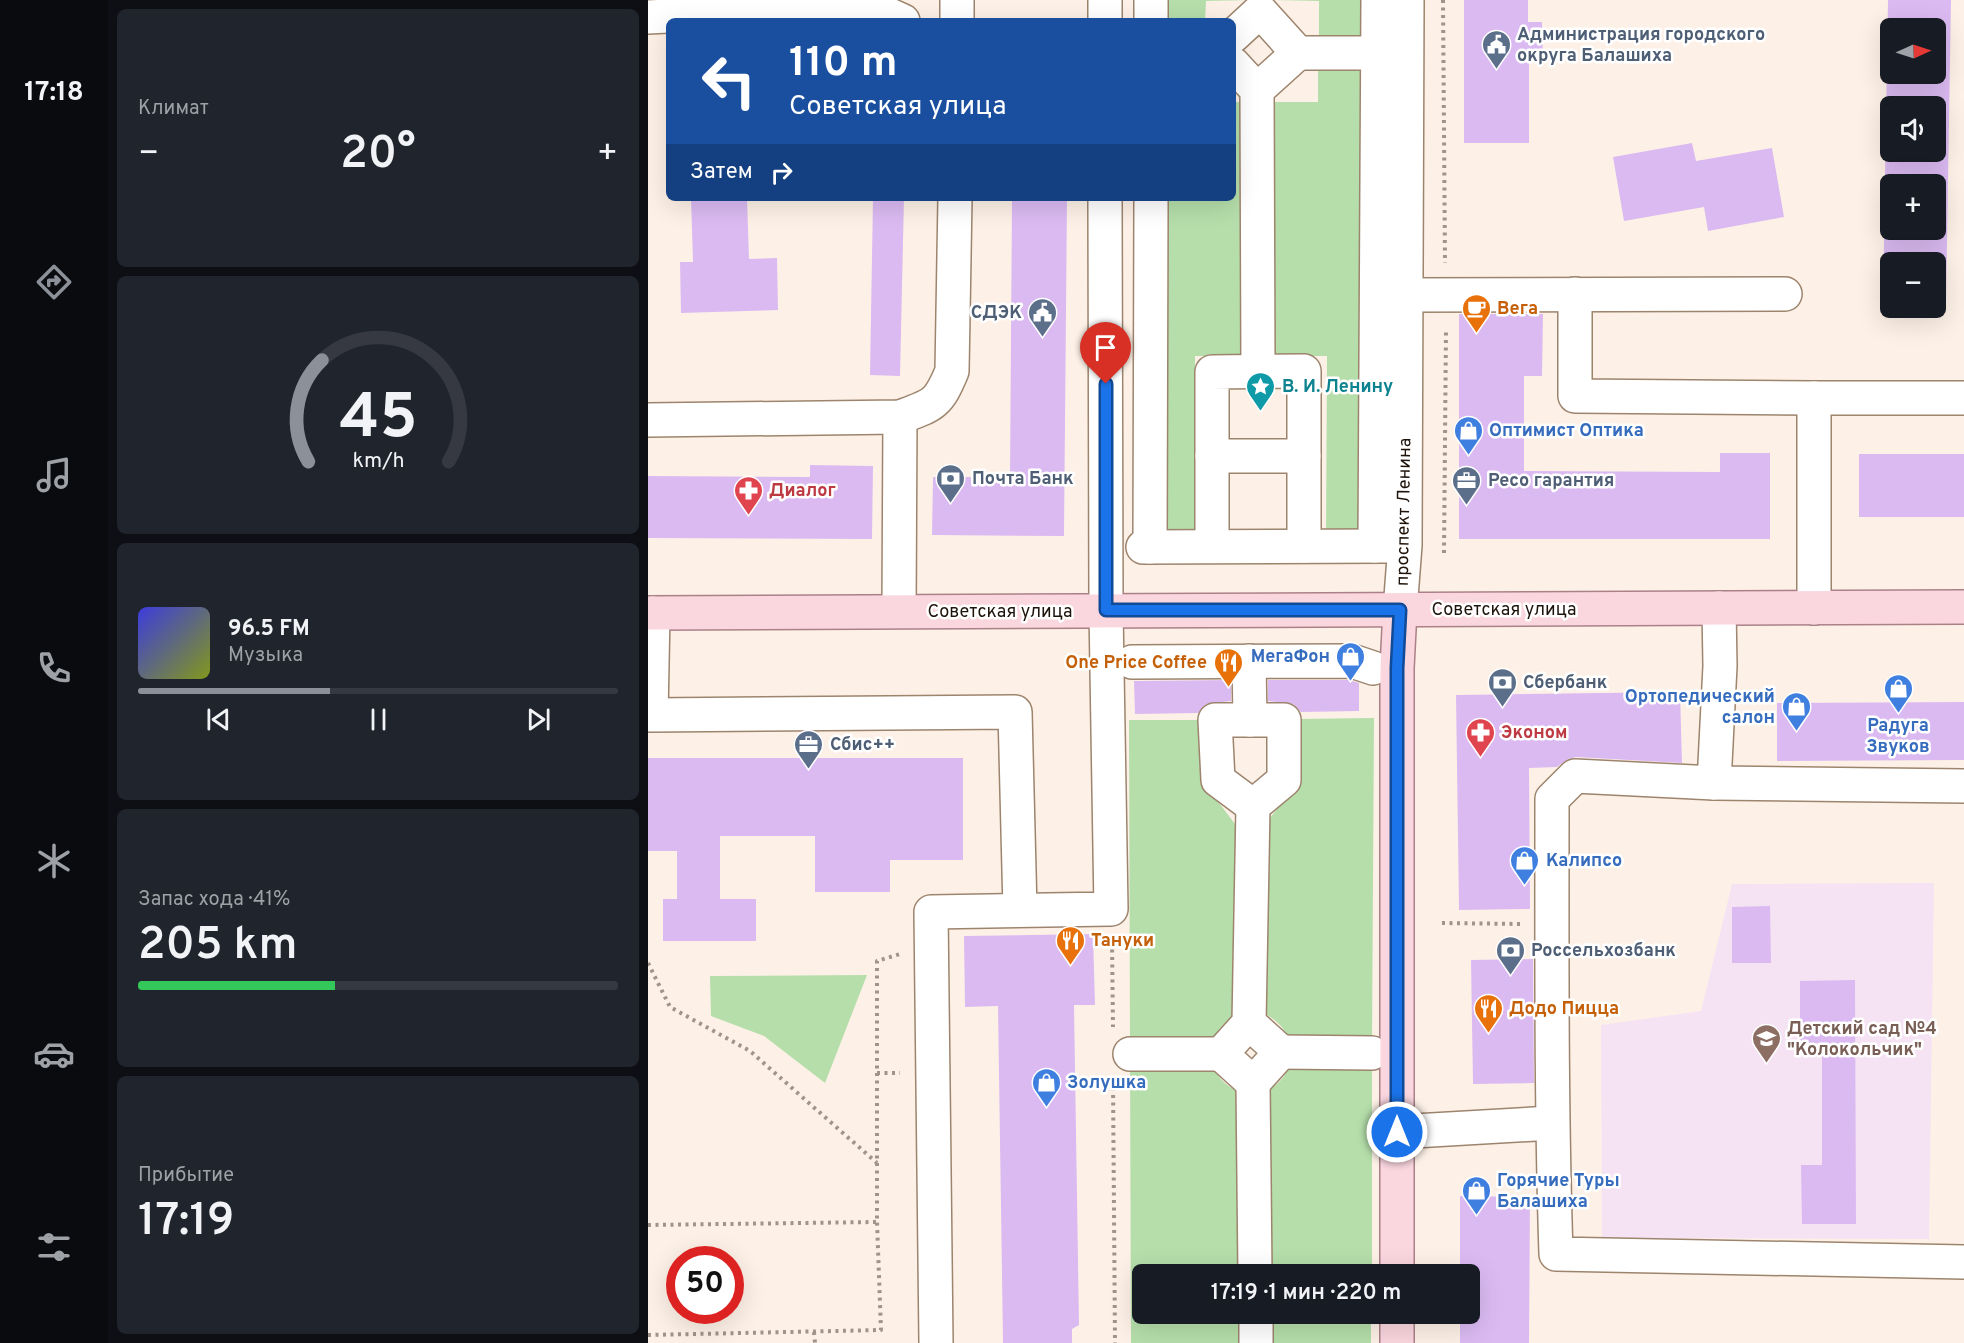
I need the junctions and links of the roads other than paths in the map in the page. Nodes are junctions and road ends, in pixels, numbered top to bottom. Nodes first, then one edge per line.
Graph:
1 (957, 0) edge
2 (1105, 0) edge
3 (1151, 0) edge
4 (1378, 0) edge
5 (1407, 0) edge
6 (1260, 6) edge
7 (648, 17) edge
8 (896, 18) edge
9 (957, 18) edge
10 (1105, 18) edge
11 (1151, 18) edge
12 (1236, 33) edge
13 (1377, 52) junction
14 (1298, 53) junction
15 (1236, 67) edge
16 (1257, 90) junction
17 (955, 201) edge
18 (1105, 201) edge
19 (1151, 201) edge
20 (1575, 294) junction
21 (1785, 294) dead end
22 (1406, 295) junction
23 (1258, 371) junction
24 (1814, 398) junction
25 (1964, 398) edge
26 (900, 417) junction
27 (648, 420) edge
28 (1212, 456) junction
29 (1304, 456) junction
30 (1212, 546) junction
31 (1304, 546) junction
32 (1719, 608) junction
33 (1814, 608) junction
34 (1964, 608) edge
35 (1106, 610) junction
36 (1400, 610) junction
37 (898, 611) junction
38 (651, 613) edge
39 (1131, 662) dead end
40 (1249, 662) junction
41 (1373, 668) dead end
42 (649, 715) edge
43 (1250, 720) junction
44 (1714, 783) junction
45 (1964, 786) edge
46 (1253, 806) junction
47 (1020, 910) junction
48 (1249, 1023) junction
49 (1281, 1052) junction
50 (1372, 1053) dead end
51 (1119, 1054) road end
52 (1221, 1054) junction
53 (1253, 1083) junction
54 (1552, 1123) junction
55 (1397, 1132) junction
56 (1964, 1262) edge
57 (1255, 1264) edge
58 (1397, 1264) edge
59 (1256, 1324) edge
60 (1397, 1324) edge
61 (936, 1343) edge
62 (1256, 1343) edge
63 (1397, 1343) edge

1 - 9 street
2 - 10 street
3 - 11 street
4 - 13 street
5 - 22 street, проспект Ленина
6 - 12 street
6 - 14 street
7 - 8 street
13 - 14 street
13 - 31 street
14 - 16 street
15 - 16 street
16 - 23 street
17 - 26 street
18 - 35 street
19 - 30 street
20 - 21 street
20 - 22 street
20 - 24 street
22 - 36 street, проспект Ленина
23 - 28 street
23 - 29 street
24 - 25 street
24 - 33 street
26 - 27 street
26 - 37 street
28 - 29 street
28 - 30 street
29 - 31 street
30 - 31 street
32 - 33 main road, Советская улица
32 - 36 main road, Советская улица
32 - 44 street
33 - 34 main road, Советская улица
35 - 36 main road, Советская улица
35 - 37 main road, Советская улица
35 - 47 street
36 - 55 main road, проспект Ленина
37 - 38 main road, Советская улица
38 - 42 street
39 - 40 street
40 - 41 street
40 - 43 street
42 - 47 street
43 - 46 street
43 - 46 street
44 - 45 street
44 - 54 street
46 - 48 street
47 - 61 street
48 - 49 street
48 - 52 street
49 - 50 street
49 - 53 street
51 - 52 street
52 - 53 street
53 - 57 street
54 - 55 street
54 - 56 street
55 - 58 main road, проспект Ленина
59 - 62 street
60 - 63 main road

